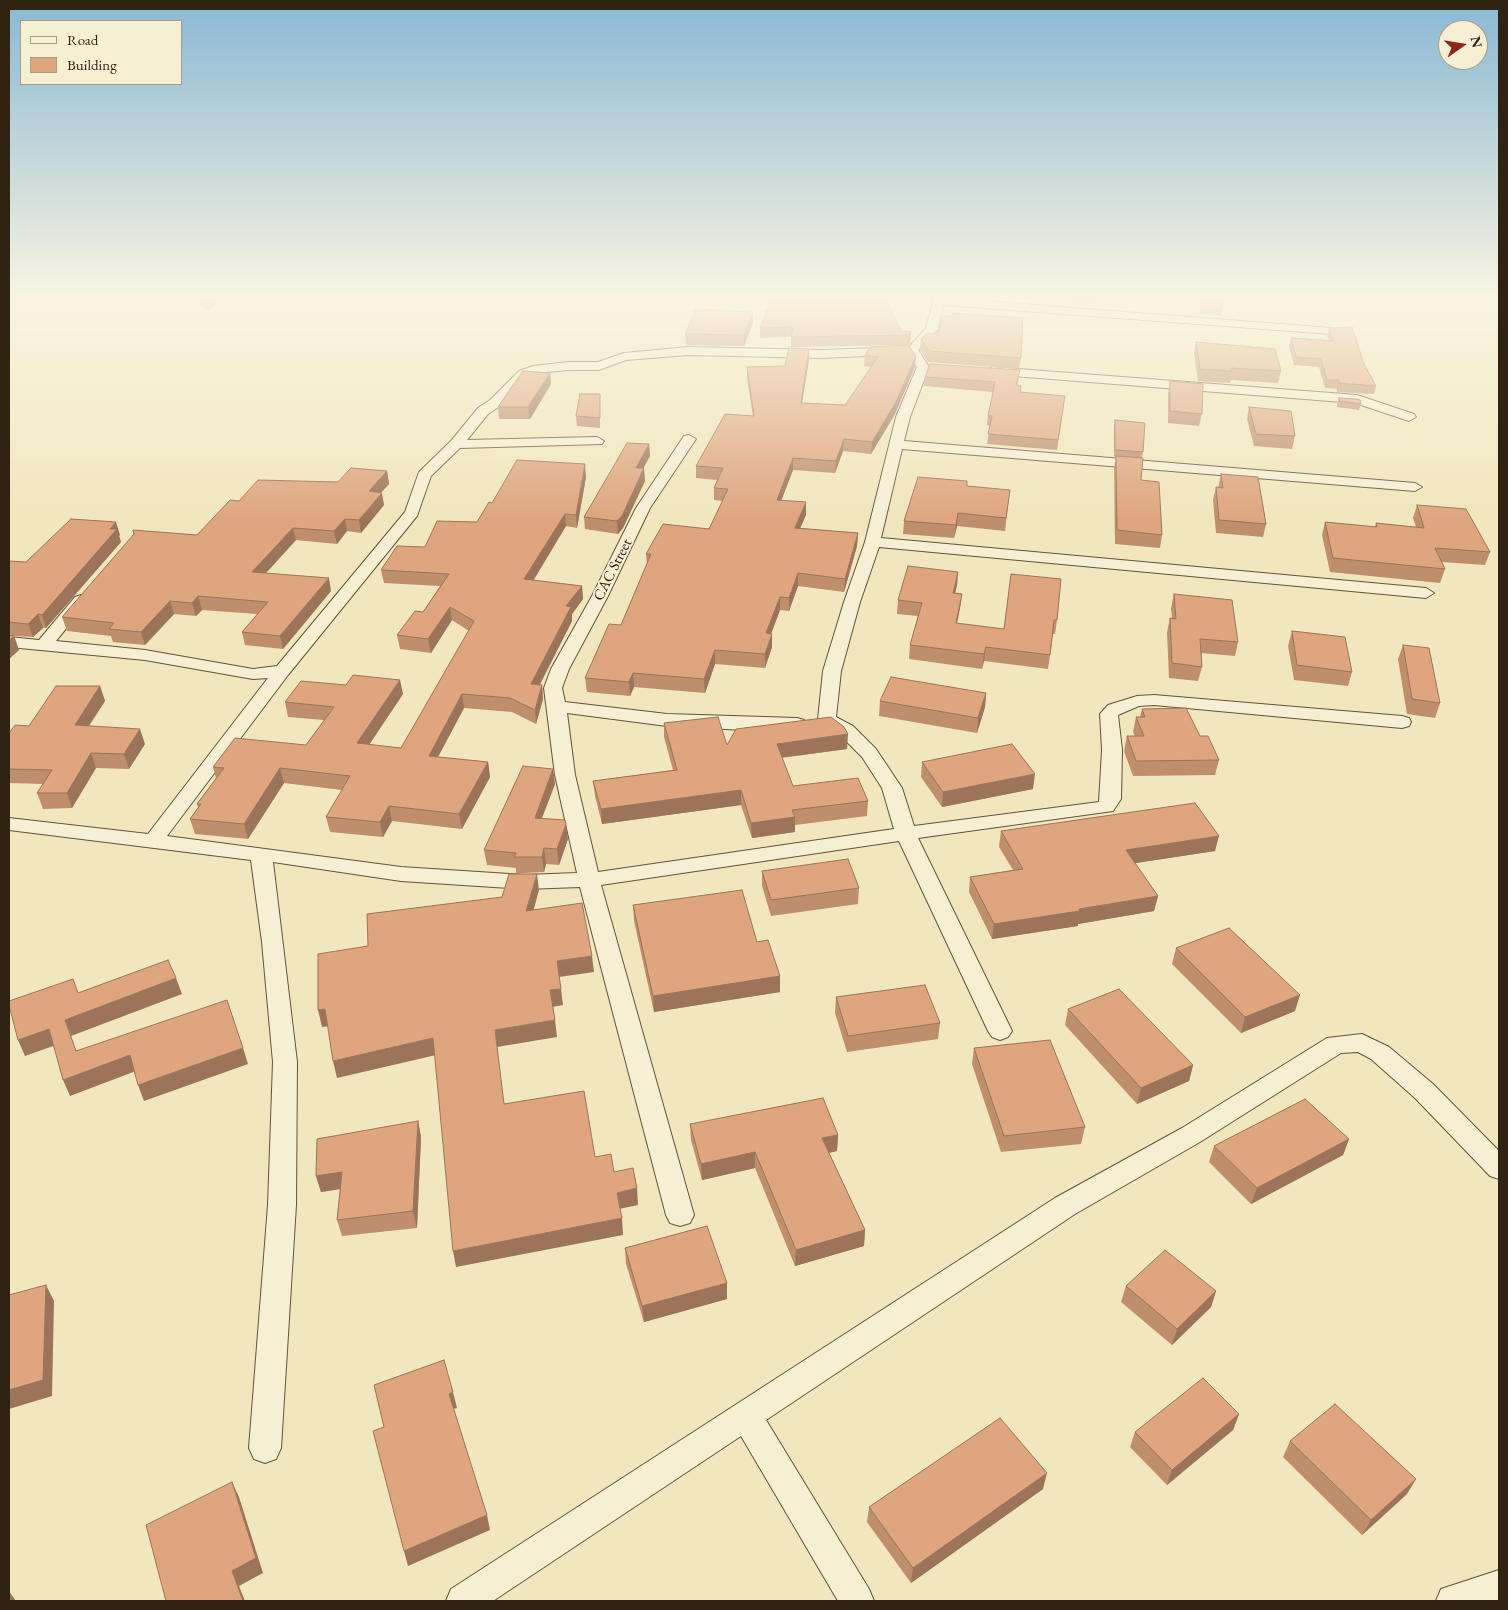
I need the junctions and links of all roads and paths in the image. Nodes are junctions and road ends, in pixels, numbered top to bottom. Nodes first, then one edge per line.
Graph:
1 (533, 370) edge
2 (927, 370) edge
3 (982, 370) edge
4 (1408, 417) dead end
5 (689, 439) dead end
6 (597, 441) dead end
7 (456, 444) junction
8 (895, 444) junction
9 (1415, 486) dead end
10 (873, 542) junction
11 (91, 588) edge
12 (1426, 593) dead end
13 (9, 642) edge
14 (43, 646) junction
15 (282, 671) junction
16 (557, 706) junction
17 (827, 719) junction
18 (1402, 722) dead end
19 (9, 824) edge
20 (906, 834) junction
21 (153, 841) junction
22 (261, 854) junction
23 (589, 880) junction
24 (1000, 1031) dead end
25 (1499, 1168) edge
26 (680, 1215) dead end
27 (747, 1417) junction
28 (265, 1448) dead end
29 (1499, 1587) edge
30 (463, 1601) edge
31 (856, 1601) edge
32 (1453, 1601) edge

1 - 7 street
2 - 8 street
3 - 4 street
5 - 16 street, CAC Street
6 - 7 street
7 - 15 street
8 - 9 street
8 - 10 street
10 - 12 street
10 - 17 street
11 - 14 street
13 - 14 street
14 - 15 street
15 - 21 street
16 - 17 street
16 - 23 street, CAC Street
17 - 20 street
18 - 20 street
19 - 21 street
20 - 23 street
20 - 24 street
21 - 22 street
22 - 23 street
22 - 28 street
23 - 26 street, CAC Street
25 - 27 street
27 - 30 street
27 - 31 street
29 - 32 street

